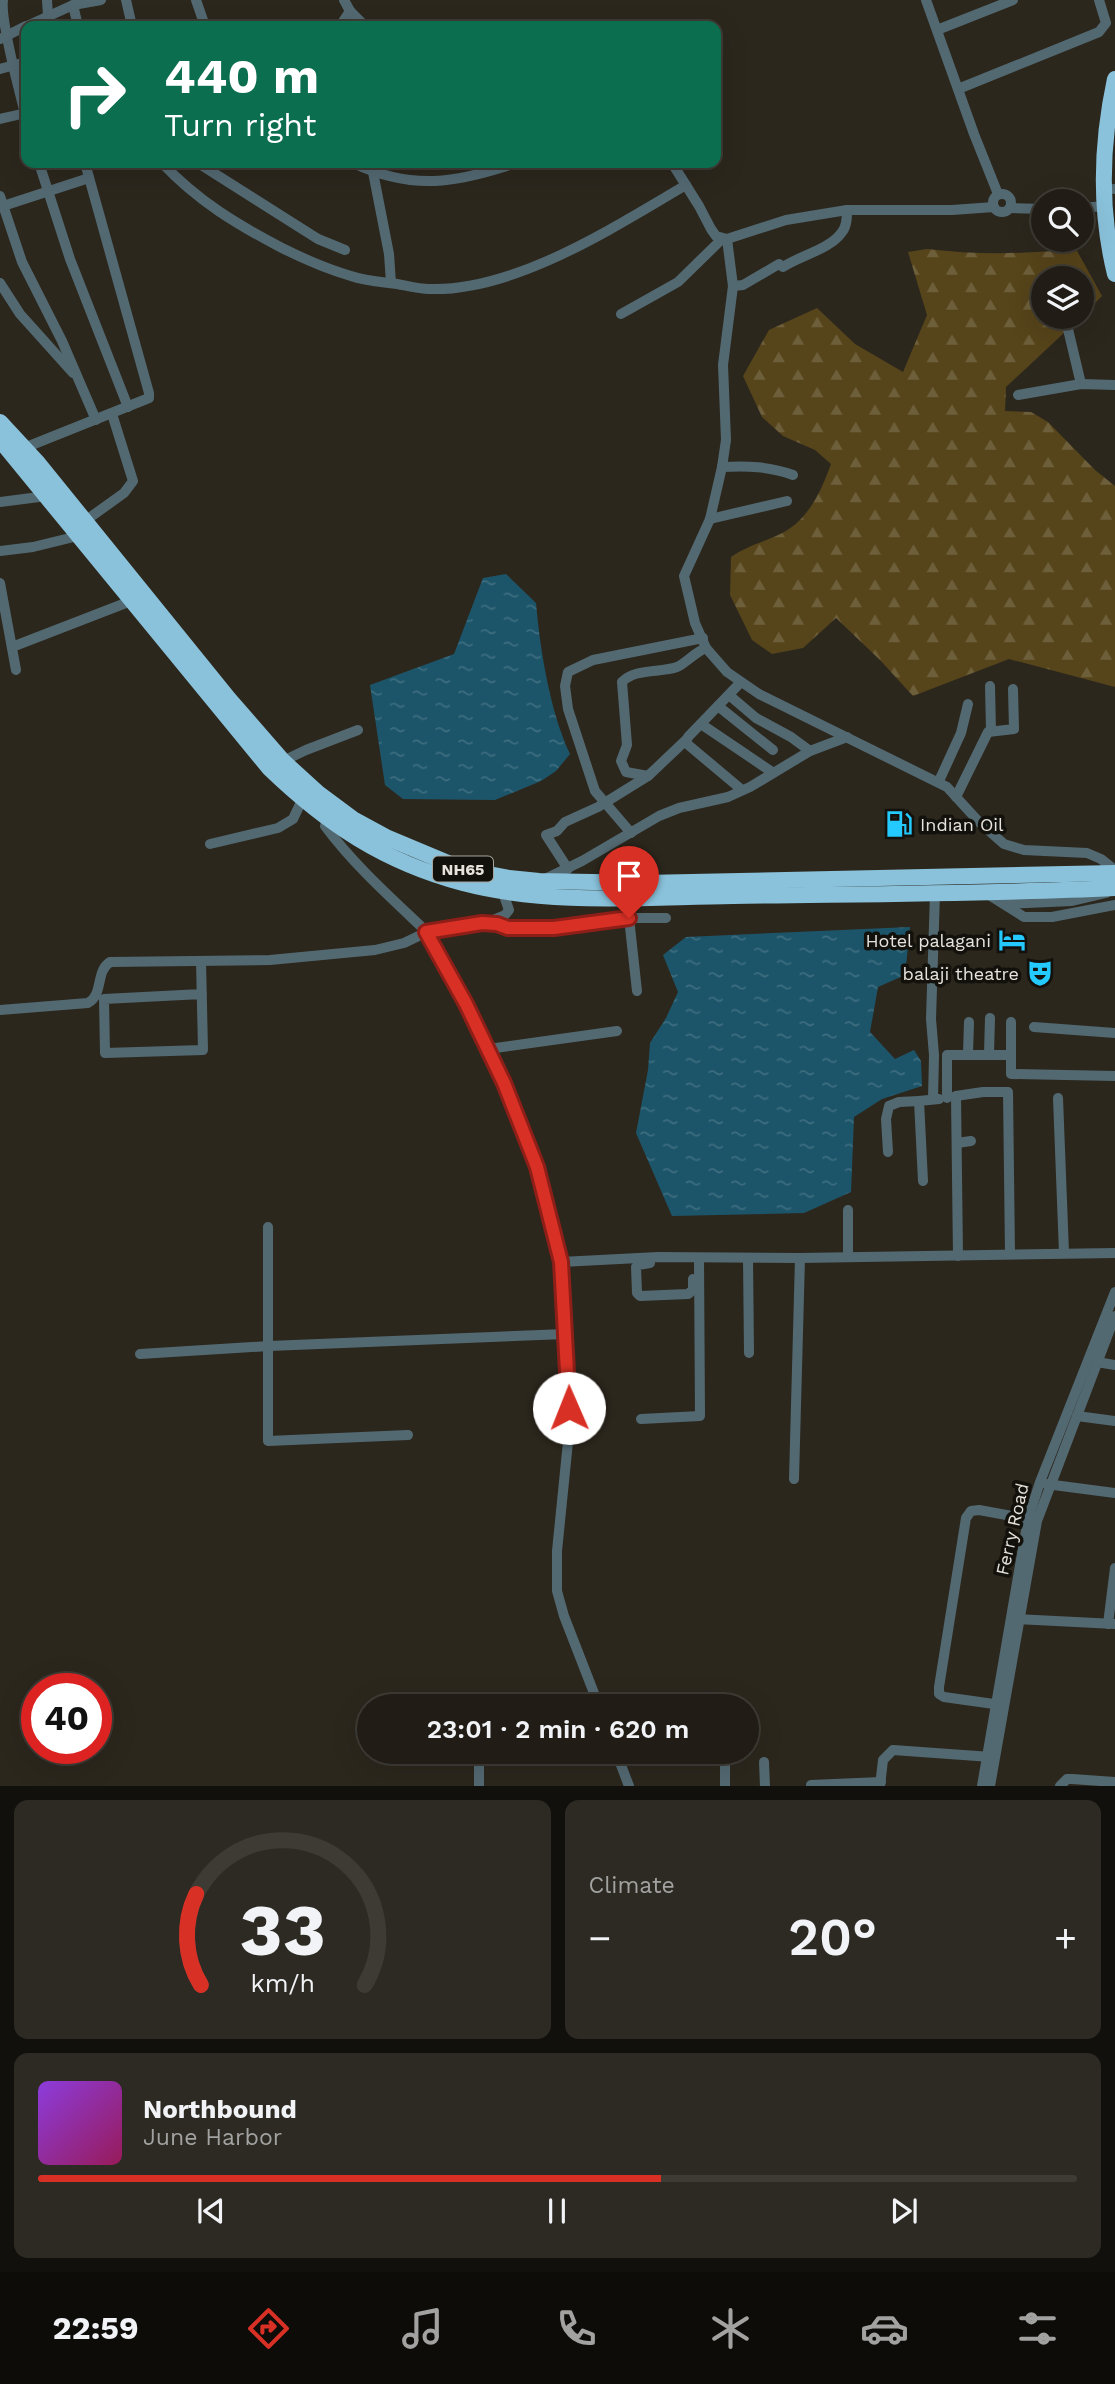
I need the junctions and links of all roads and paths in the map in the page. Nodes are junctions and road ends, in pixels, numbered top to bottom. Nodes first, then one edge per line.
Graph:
1 (4, 0) edge
2 (47, 0) edge
3 (102, 0) edge
4 (126, 0) edge
5 (196, 0) edge
6 (344, 0) edge
7 (926, 0) edge
8 (1013, 0) edge
9 (1099, 0) edge
10 (73, 5) junction
11 (350, 10) junction
12 (48, 16) junction
13 (37, 21) edge
14 (77, 21) edge
15 (131, 21) edge
16 (203, 21) edge
17 (343, 21) edge
18 (360, 21) edge
19 (21, 28) edge
20 (937, 30) junction
21 (4, 37) edge
22 (21, 63) edge
23 (14, 65) junction
24 (0, 69) edge
25 (1115, 79) edge
26 (958, 89) junction
27 (21, 94) edge
28 (21, 115) edge
29 (0, 119) edge
30 (1115, 137) edge
31 (40, 168) edge
32 (86, 168) edge
33 (167, 168) edge
34 (206, 168) edge
35 (364, 168) edge
36 (501, 168) edge
37 (675, 168) edge
38 (373, 172) junction
39 (89, 178) junction
40 (686, 185) junction
41 (1114, 189) edge
42 (47, 193) junction
43 (998, 194) junction
44 (1, 203) edge
45 (994, 207) junction
46 (1010, 208) junction
47 (1031, 209) edge
48 (847, 210) junction
49 (1110, 211) edge
50 (724, 239) junction
51 (345, 250) dead end
52 (1115, 274) edge
53 (0, 283) edge
54 (391, 283) junction
55 (733, 286) junction
56 (621, 314) dead end
57 (1068, 329) edge
58 (78, 379) junction
59 (1081, 384) junction
60 (1115, 385) edge
61 (1018, 396) dead end
62 (128, 407) junction
63 (113, 414) junction
64 (96, 420) junction
65 (0, 422) edge
66 (2, 444) edge
67 (24, 448) junction
68 (722, 467) junction
69 (793, 475) dead end
70 (47, 496) junction
71 (787, 501) dead end
72 (0, 502) edge
73 (710, 519) junction
74 (82, 528) junction
75 (0, 551) edge
76 (0, 583) edge
77 (131, 601) junction
78 (704, 643) junction
79 (12, 647) junction
80 (16, 670) dead end
81 (740, 683) junction
82 (990, 686) dead end
83 (1013, 689) dead end
84 (729, 695) junction
85 (968, 704) dead end
86 (718, 706) junction
87 (701, 724) junction
88 (358, 730) dead end
89 (991, 730) junction
90 (847, 737) junction
91 (686, 740) junction
92 (773, 750) dead end
93 (810, 751) junction
94 (283, 761) junction
95 (772, 772) junction
96 (648, 776) junction
97 (939, 781) junction
98 (742, 790) junction
99 (956, 797) junction
100 (302, 800) junction
101 (606, 802) junction
102 (327, 819) junction
103 (631, 833) junction
104 (210, 844) dead end
105 (568, 869) junction
106 (1115, 872) edge
107 (538, 881) junction
108 (1115, 889) edge
109 (502, 890) junction
110 (935, 893) junction
111 (985, 893) junction
112 (1002, 904) junction
113 (1115, 905) edge
114 (629, 918) junction
115 (666, 918) dead end
116 (482, 923) junction
117 (426, 932) junction
118 (201, 961) junction
119 (637, 991) dead end
120 (202, 994) junction
121 (0, 1010) edge
122 (990, 1018) dead end
123 (968, 1022) dead end
124 (1011, 1022) dead end
125 (1034, 1027) dead end
126 (617, 1031) dead end
127 (1115, 1033) edge
128 (488, 1049) junction
129 (968, 1054) junction
130 (989, 1054) junction
131 (1011, 1055) junction
132 (1115, 1076) edge
133 (951, 1097) junction
134 (1058, 1098) dead end
135 (933, 1099) junction
136 (919, 1101) junction
137 (971, 1142) dead end
138 (957, 1143) junction
139 (888, 1152) dead end
140 (923, 1181) dead end
141 (848, 1210) dead end
142 (268, 1227) dead end
143 (1064, 1253) junction
144 (1115, 1253) edge
145 (1010, 1254) junction
146 (848, 1256) junction
147 (958, 1256) junction
148 (748, 1258) junction
149 (800, 1258) junction
150 (651, 1261) junction
151 (561, 1262) junction
152 (694, 1264) junction
153 (1115, 1292) edge
154 (1115, 1316) edge
155 (565, 1334) junction
156 (269, 1346) junction
157 (749, 1353) dead end
158 (140, 1354) dead end
159 (1097, 1362) junction
160 (1115, 1365) edge
161 (1077, 1416) junction
162 (641, 1419) dead end
163 (1115, 1421) edge
164 (408, 1435) dead end
165 (794, 1479) dead end
166 (1045, 1484) junction
167 (1115, 1493) edge
168 (1028, 1519) junction
169 (1115, 1568) edge
170 (1015, 1619) junction
171 (1112, 1624) edge
172 (594, 1694) edge
173 (1000, 1704) junction
174 (990, 1757) junction
175 (764, 1762) dead end
176 (479, 1764) edge
177 (621, 1764) edge
178 (725, 1764) edge
179 (1115, 1782) edge
180 (880, 1784) edge
181 (811, 1785) edge
182 (478, 1786) edge
183 (629, 1786) edge
184 (725, 1786) edge
185 (765, 1786) edge
186 (982, 1786) edge
187 (990, 1786) edge
188 (1060, 1786) edge

1 - 21 street
2 - 12 street
3 - 10 street
4 - 15 street
5 - 16 street
6 - 11 street
7 - 20 street
8 - 20 street
9 - 26 street
10 - 12 street
10 - 14 street
11 - 17 street
11 - 18 street
12 - 13 street
19 - 21 street
20 - 26 street
21 - 23 street
22 - 23 street
23 - 24 street
23 - 27 street
25 - 49 highway
26 - 43 street
28 - 29 street
30 - 41 highway
31 - 42 street
32 - 39 street
33 - 54 street
34 - 51 street
35 - 38 street
36 - 38 street
37 - 40 street
38 - 54 street
39 - 42 street
39 - 62 street
40 - 50 street
40 - 54 street
41 - 49 highway
42 - 44 street
42 - 62 street
43 - 45 street
43 - 46 street
44 - 58 street
45 - 46 street
45 - 48 street
46 - 47 street
48 - 50 street
48 - 55 street
49 - 52 highway
50 - 55 street
50 - 56 street
53 - 58 street
55 - 68 street
57 - 59 street
58 - 64 street
59 - 60 street
59 - 61 street
62 - 63 street
63 - 64 street
63 - 74 street
64 - 67 street
65 - 67 highway, NH65
66 - 70 highway, NH65
67 - 74 highway, NH65
68 - 69 street
68 - 73 street
70 - 72 street
70 - 74 highway, NH65
71 - 73 street
73 - 78 street
74 - 75 street
74 - 77 highway, NH65
74 - 94 highway, NH65
76 - 79 street
77 - 79 street
77 - 100 highway, NH65
78 - 81 street
78 - 96 street
78 - 101 street
79 - 80 street
81 - 84 street
81 - 90 street
82 - 89 street
83 - 89 street
84 - 86 street
84 - 93 street
85 - 97 street
86 - 87 street
86 - 92 street
87 - 91 street
87 - 95 street
88 - 94 street
89 - 99 street
90 - 93 street
90 - 97 street
91 - 96 street
91 - 98 street
93 - 95 street
94 - 107 highway, NH65
95 - 98 street
96 - 101 street
97 - 99 street
98 - 103 street
99 - 106 street
100 - 102 highway, NH65
100 - 104 street
101 - 103 street
101 - 105 street
102 - 109 highway, NH65
102 - 117 street
103 - 105 street
105 - 107 street
106 - 107 highway, NH65
108 - 111 highway, NH65
108 - 112 street
109 - 110 highway, NH65
109 - 116 street
110 - 111 highway, NH65
110 - 135 street
111 - 112 street
112 - 113 street
114 - 115 street
114 - 116 street
114 - 119 street
116 - 117 street
117 - 118 street
117 - 128 street
118 - 120 street
118 - 121 street
120 - 120 street
122 - 130 street
123 - 129 street
124 - 131 street
125 - 127 street
126 - 128 street
128 - 151 street
129 - 130 street
129 - 133 street
130 - 131 street
131 - 132 street
133 - 135 street
133 - 138 street
133 - 145 street
134 - 143 street
135 - 136 street
136 - 139 street
136 - 140 street
137 - 138 street
138 - 147 street
141 - 146 street
142 - 156 street
143 - 144 street
143 - 145 street
145 - 147 street
146 - 147 street
146 - 149 street
148 - 149 street
148 - 152 street
148 - 157 street
149 - 165 street
150 - 151 street
150 - 152 street
150 - 152 street
151 - 155 street
152 - 162 street
153 - 166 street, Ferry Road
154 - 159 street, Ferry Road
155 - 156 street
155 - 172 street
156 - 158 street
156 - 164 street
159 - 160 street
159 - 161 street, Ferry Road
161 - 163 street
161 - 166 street, Ferry Road
166 - 167 street
166 - 168 street, Ferry Road
166 - 170 street, Ferry Road
168 - 170 street, Ferry Road
168 - 173 street
169 - 171 street
170 - 171 street
170 - 173 street, Ferry Road
173 - 174 street, Ferry Road
174 - 180 street
174 - 186 street, Ferry Road
174 - 187 street, Ferry Road
175 - 185 street
176 - 182 street
177 - 183 street
178 - 184 street
179 - 188 street
180 - 181 street

